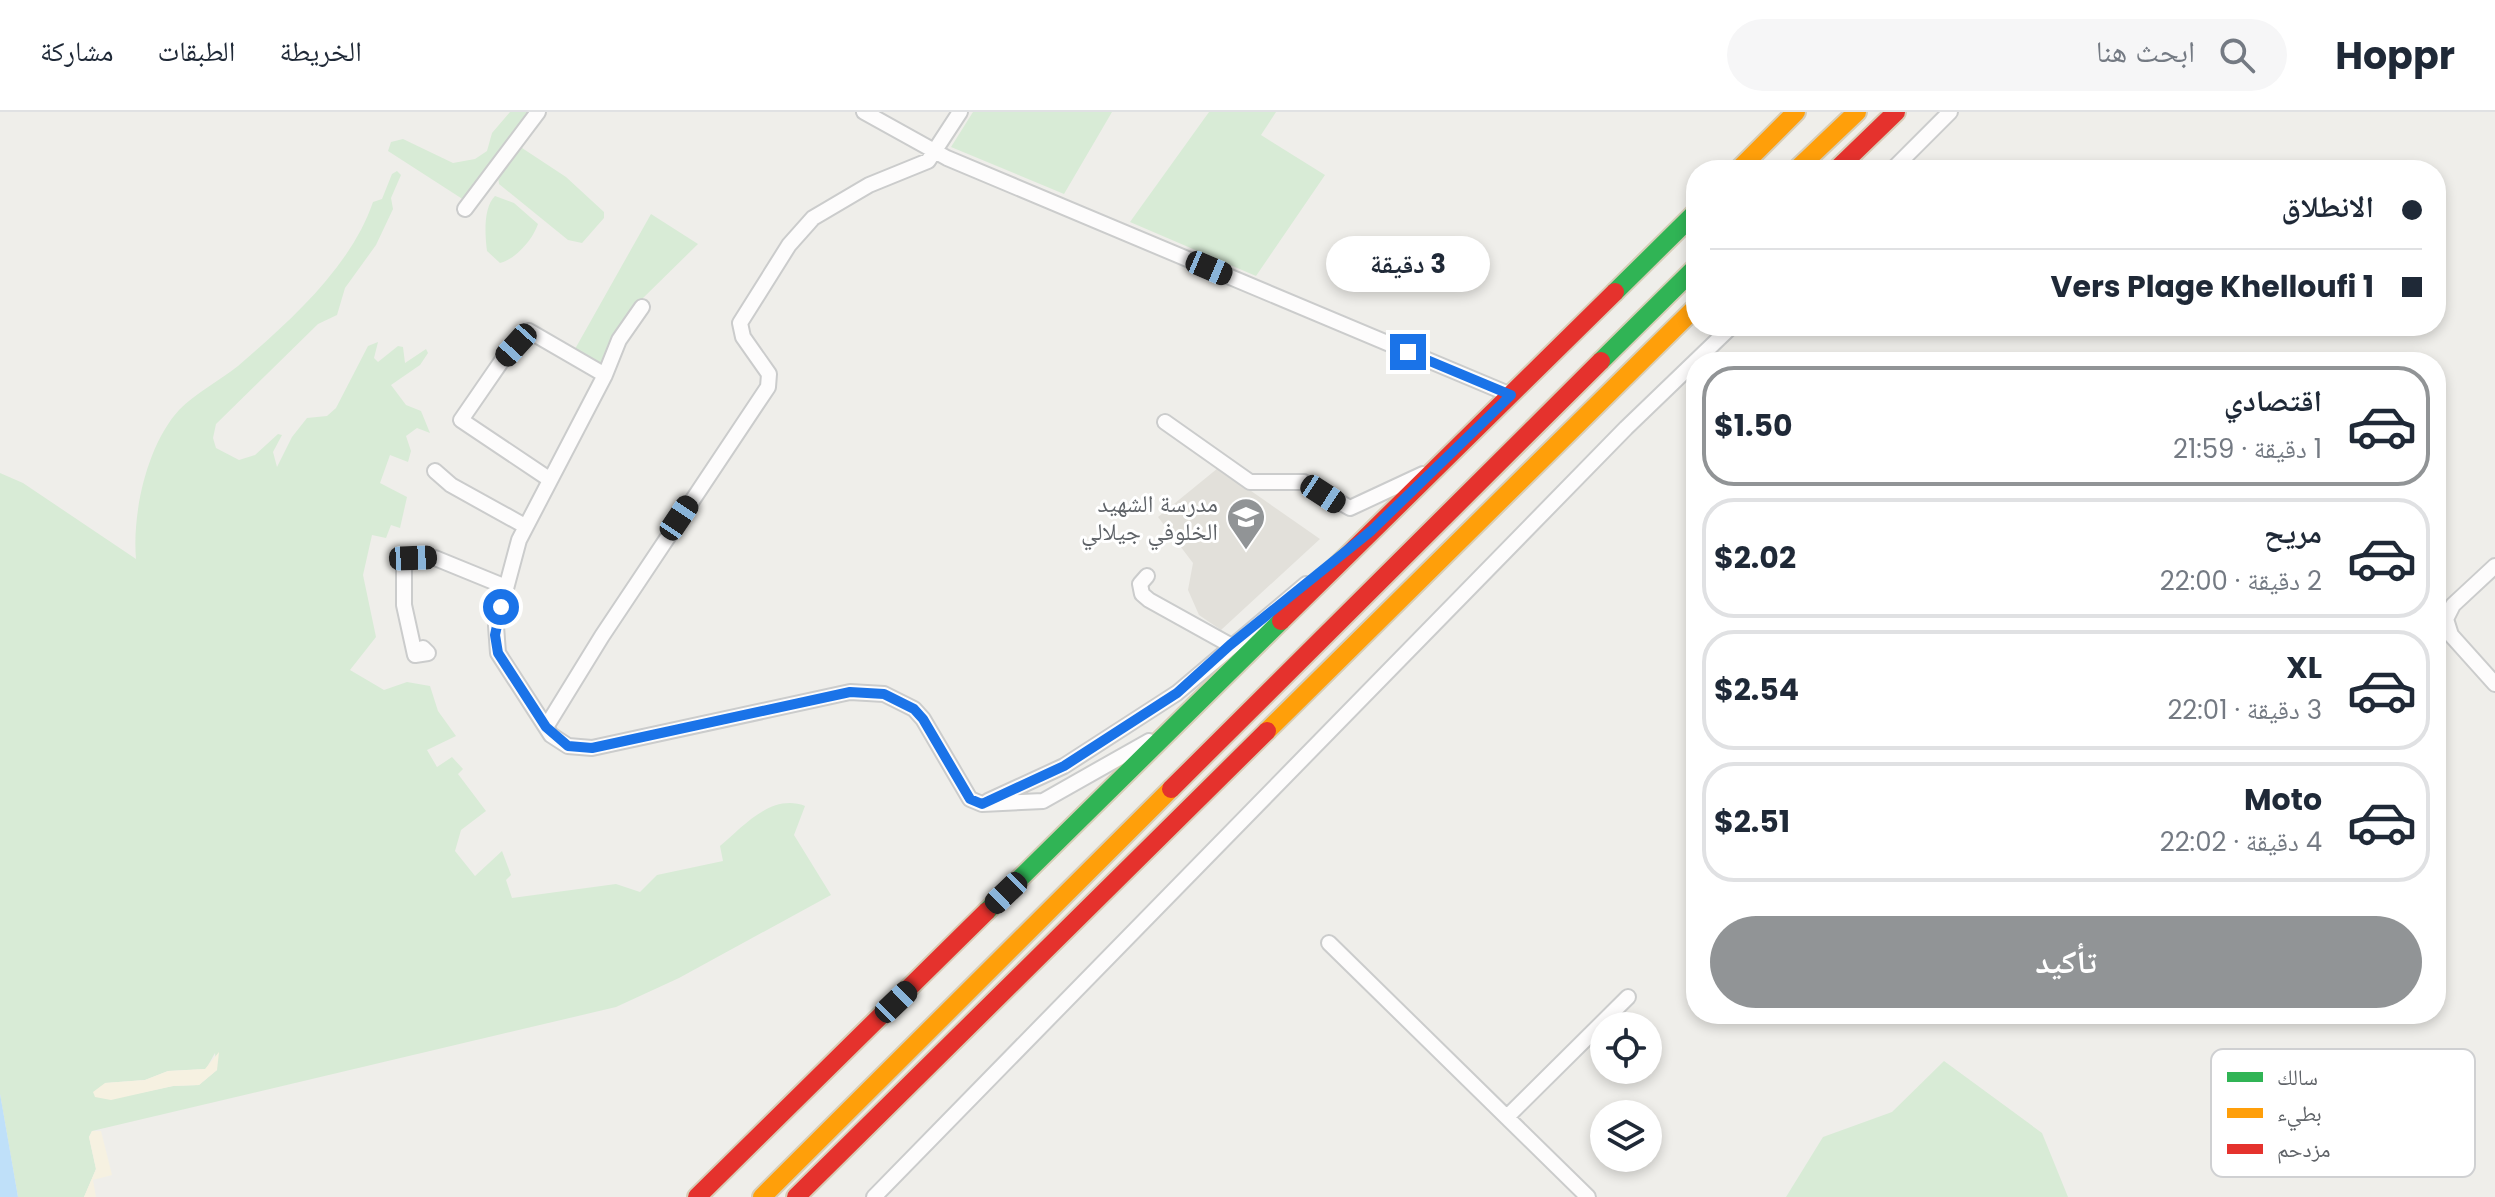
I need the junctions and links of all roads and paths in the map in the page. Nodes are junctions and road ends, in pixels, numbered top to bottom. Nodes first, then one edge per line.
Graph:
1 (538, 112) edge
2 (864, 112) edge
3 (960, 112) edge
4 (1796, 112) edge
5 (1857, 112) edge
6 (1896, 112) edge
7 (1950, 112) edge
8 (935, 152) junction
9 (1748, 160) edge
10 (1807, 160) edge
11 (1846, 160) edge
12 (1902, 160) edge
13 (465, 209) dead end
14 (1686, 222) edge
15 (1686, 277) edge
16 (642, 307) dead end
17 (1686, 317) edge
18 (1722, 336) edge
19 (1705, 352) edge
20 (1686, 370) edge
21 (605, 375) junction
22 (1511, 395) junction
23 (1165, 422) dead end
24 (1437, 466) junction
25 (435, 471) dead end
26 (549, 479) junction
27 (525, 526) junction
28 (1371, 531) junction
29 (2495, 566) edge
30 (1147, 576) dead end
31 (506, 587) junction
32 (1230, 645) junction
33 (423, 648) dead end
34 (2495, 684) edge
35 (1183, 720) junction
36 (546, 727) junction
37 (1119, 731) junction
38 (1107, 767) junction
39 (982, 804) junction
40 (1329, 943) dead end
41 (1628, 997) dead end
42 (1507, 1117) junction
43 (697, 1197) edge
44 (762, 1197) edge
45 (796, 1197) edge
46 (874, 1197) edge
47 (1588, 1197) edge

1 - 13 street
2 - 8 street
3 - 8 street
4 - 9 main road
5 - 10 main road
6 - 11 main road
7 - 12 street
8 - 22 street
8 - 36 street
14 - 22 main road
15 - 44 main road
16 - 21 street
17 - 45 main road
18 - 19 street
20 - 46 street
21 - 26 street
21 - 26 street
22 - 24 main road
23 - 24 street
24 - 28 main road
25 - 27 street
26 - 27 street
27 - 31 street
28 - 32 street
28 - 35 main road
29 - 34 street
30 - 32 street
31 - 33 street
31 - 36 street
32 - 37 street
35 - 38 street
35 - 43 main road
36 - 39 street
37 - 38 street
37 - 39 street
38 - 39 street
40 - 42 street
41 - 42 street
42 - 47 street

